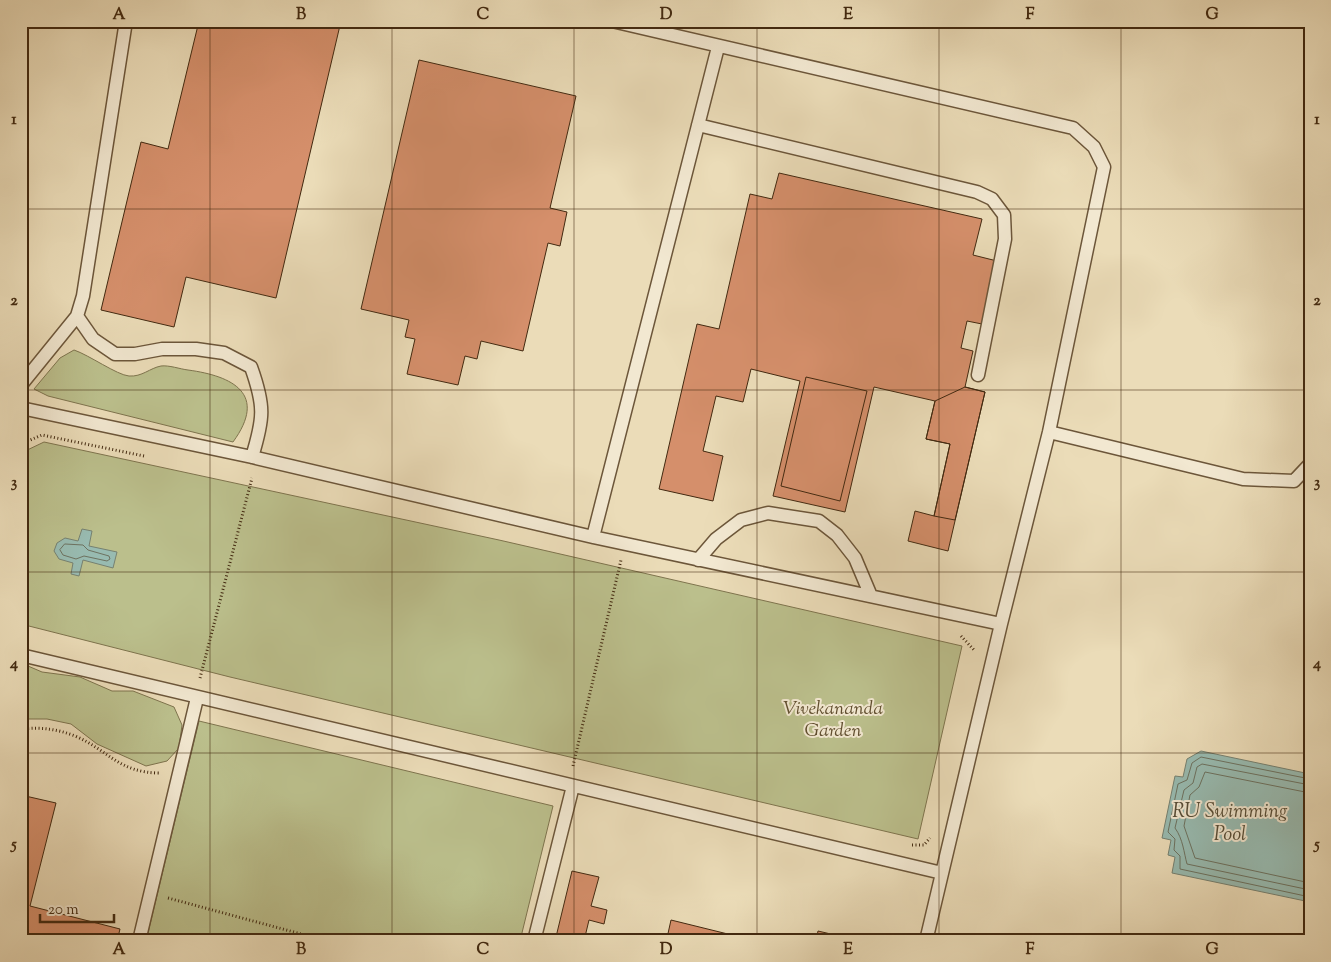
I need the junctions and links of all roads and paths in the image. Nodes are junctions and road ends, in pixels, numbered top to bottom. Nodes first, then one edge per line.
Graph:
1 (126, 21) edge
2 (612, 21) edge
3 (718, 47) junction
4 (698, 125) junction
5 (77, 316) junction
6 (978, 375) dead end
7 (21, 384) edge
8 (21, 408) edge
9 (1049, 432) junction
10 (21, 444) edge
11 (147, 456) dead end
12 (252, 457) junction
13 (1310, 464) edge
14 (243, 476) dead end
15 (252, 478) junction
16 (262, 480) dead end
17 (593, 537) junction
18 (612, 558) dead end
19 (698, 560) junction
20 (871, 596) junction
21 (1001, 624) junction
22 (961, 635) dead end
23 (976, 653) dead end
24 (21, 655) edge
25 (199, 681) dead end
26 (198, 698) junction
27 (21, 728) edge
28 (581, 771) dead end
29 (180, 772) junction
30 (573, 786) junction
31 (935, 834) dead end
32 (905, 846) dead end
33 (942, 873) junction
34 (151, 893) junction
35 (139, 941) edge
36 (327, 941) edge
37 (534, 941) edge
38 (926, 941) edge

1 - 5 lane
2 - 3 lane
3 - 4 lane
3 - 9 lane
4 - 6 lane
4 - 17 lane
5 - 7 lane
5 - 12 lane
8 - 12 lane
9 - 13 lane
9 - 21 lane
10 - 11 path
12 - 17 lane
14 - 15 path
15 - 16 path
15 - 25 path
17 - 19 lane
18 - 28 path
19 - 20 lane
19 - 20 lane
20 - 21 lane
21 - 33 lane
22 - 23 path
24 - 26 lane
26 - 29 lane
26 - 30 lane
27 - 29 path
29 - 34 lane
30 - 33 lane
30 - 37 lane
31 - 32 path
33 - 38 lane
34 - 35 lane
34 - 36 path

